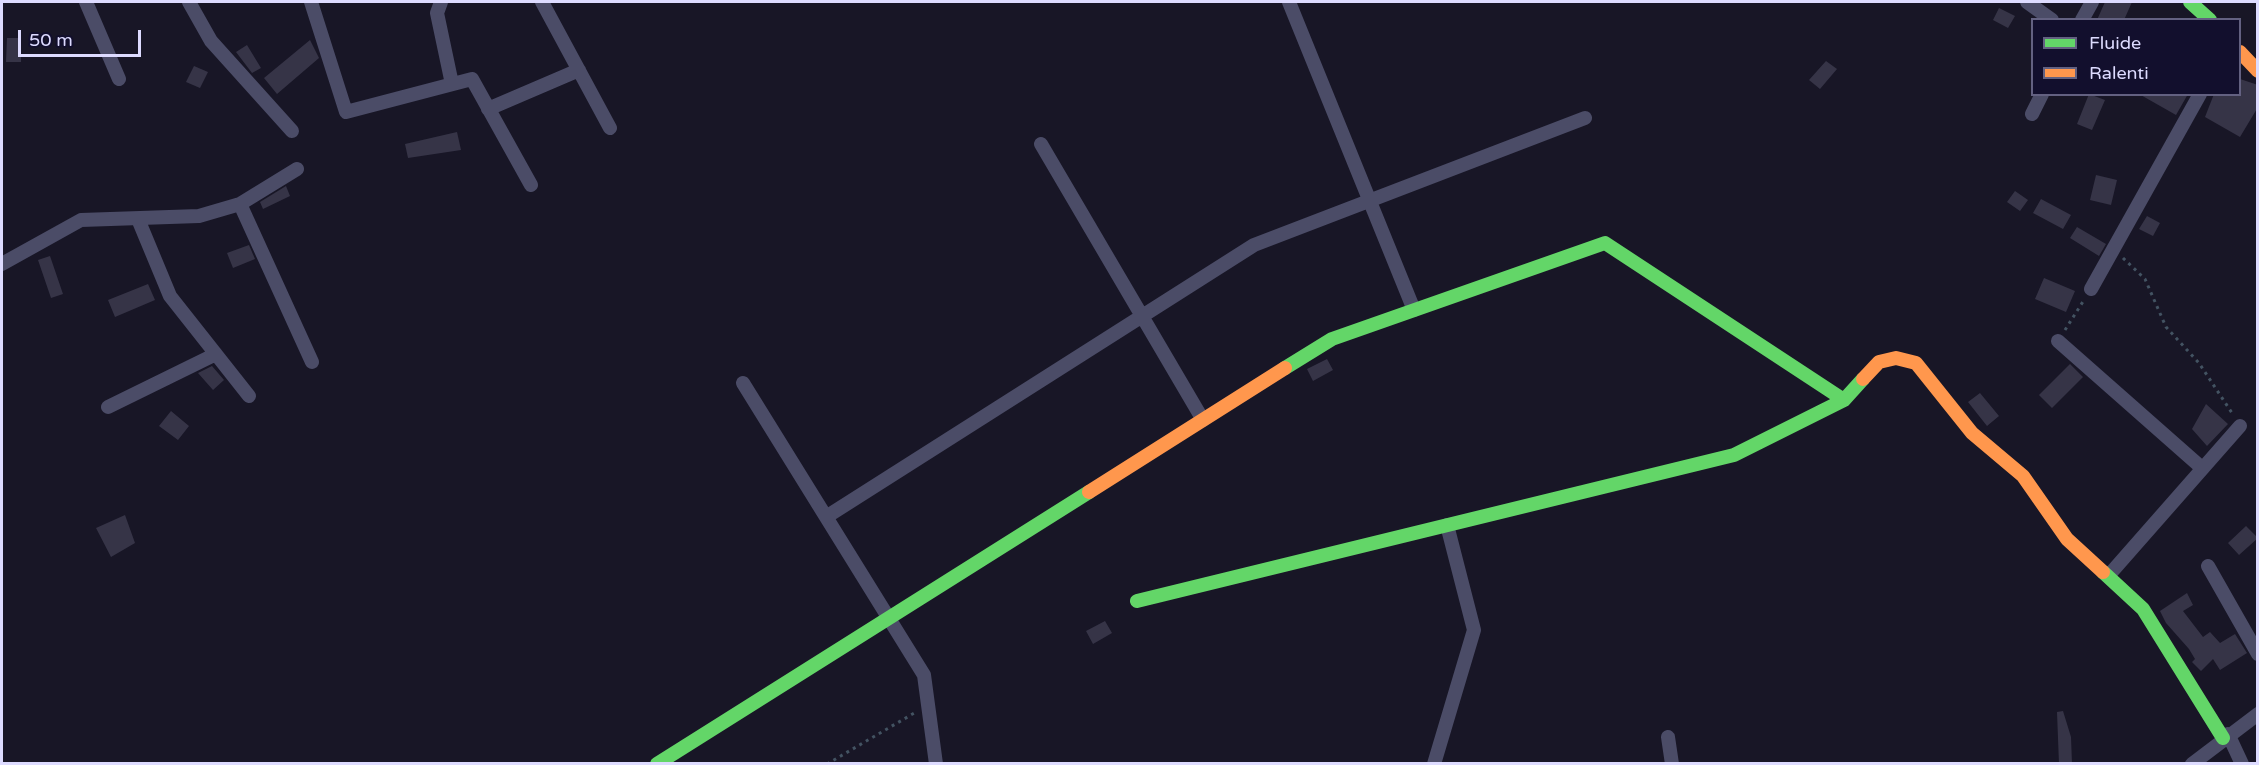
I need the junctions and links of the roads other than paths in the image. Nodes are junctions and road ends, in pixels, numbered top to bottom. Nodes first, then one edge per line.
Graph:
1 (86, 2) edge
2 (189, 2) edge
3 (312, 2) edge
4 (441, 2) edge
5 (542, 2) edge
6 (1289, 2) edge
7 (2027, 2) edge
8 (2091, 2) edge
9 (2190, 2) edge
10 (2049, 18) edge
11 (2083, 18) edge
12 (2208, 18) edge
13 (2241, 53) edge
14 (579, 70) junction
15 (2258, 72) edge
16 (119, 79) dead end
17 (452, 84) junction
18 (2041, 96) edge
19 (2199, 96) edge
20 (488, 109) junction
21 (2032, 114) dead end
22 (1585, 118) dead end
23 (610, 128) dead end
24 (292, 132) dead end
25 (1041, 144) dead end
26 (297, 169) dead end
27 (531, 185) dead end
28 (1370, 200) junction
29 (240, 204) junction
30 (138, 219) junction
31 (2, 264) edge
32 (2091, 288) road end
33 (1414, 310) junction
34 (1142, 316) junction
35 (2058, 341) road end
36 (216, 354) junction
37 (312, 362) dead end
38 (743, 383) dead end
39 (249, 396) dead end
40 (1844, 400) junction
41 (108, 407) dead end
42 (1203, 420) junction
43 (2240, 426) road end
44 (2202, 468) junction
45 (826, 517) junction
46 (1447, 525) junction
47 (2208, 566) dead end
48 (2109, 575) junction
49 (1137, 601) dead end
50 (888, 618) junction
51 (2258, 654) edge
52 (2258, 714) edge
53 (2225, 736) junction
54 (1668, 737) dead end
55 (657, 764) edge
56 (936, 764) edge
57 (1434, 764) edge
58 (1672, 764) edge
59 (2192, 764) edge
60 (2242, 764) edge

1 - 16 street
2 - 24 street
3 - 17 street
4 - 17 street
5 - 14 street
6 - 28 street
7 - 10 street
8 - 11 street
9 - 12 street
13 - 15 street
14 - 20 street
14 - 23 street
17 - 20 street
18 - 21 street
19 - 32 street
20 - 27 street
22 - 28 street
25 - 34 street
26 - 29 street
28 - 33 street
28 - 34 street
29 - 30 street
29 - 37 street
30 - 31 street
30 - 36 street
33 - 40 street
33 - 42 street
34 - 42 street
34 - 45 street
35 - 44 street
36 - 39 street
36 - 41 street
38 - 45 street
40 - 46 street
40 - 48 street
42 - 50 street
43 - 44 street
44 - 48 street
45 - 50 street
46 - 49 street
46 - 57 street
47 - 51 street
48 - 53 street
50 - 55 street
50 - 56 street
52 - 53 street
53 - 59 street
53 - 60 street
54 - 58 street

